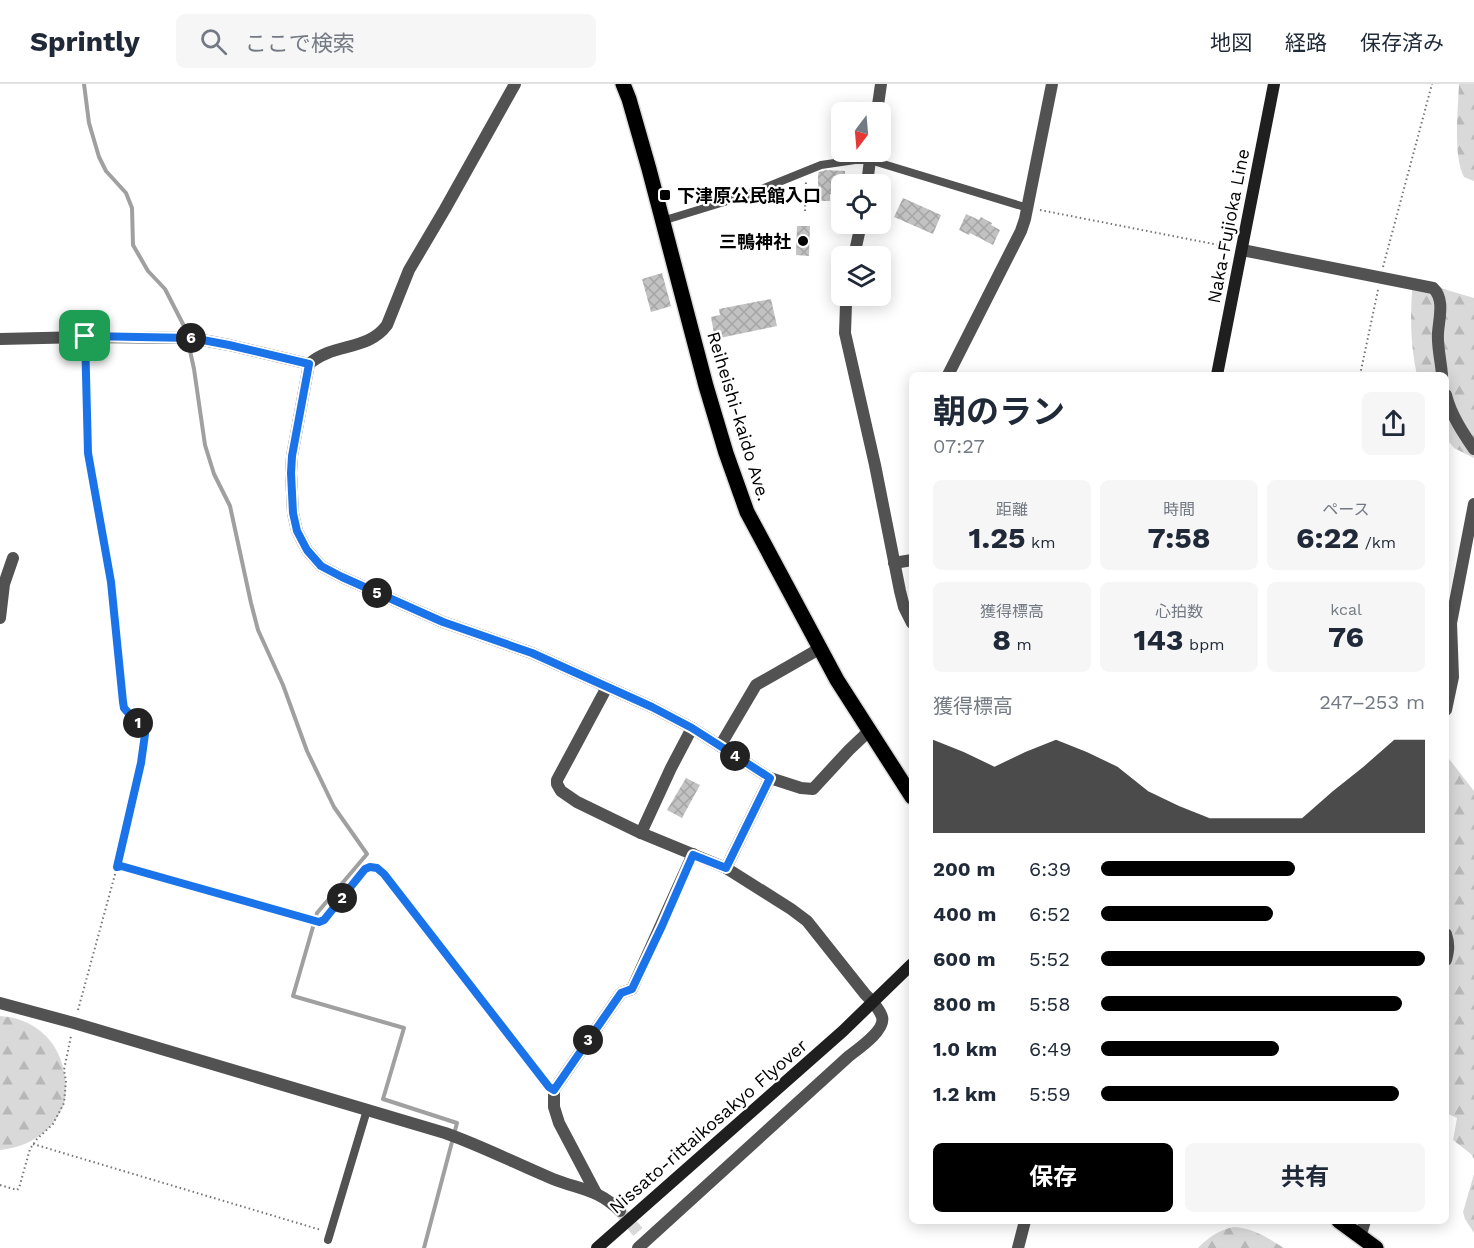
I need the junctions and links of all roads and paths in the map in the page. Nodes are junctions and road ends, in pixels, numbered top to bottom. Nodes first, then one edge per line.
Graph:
1 (515, 84) edge
2 (623, 84) edge
3 (881, 84) edge
4 (1052, 84) edge
5 (1274, 84) edge
6 (1432, 84) edge
7 (878, 102) edge
8 (841, 162) edge
9 (889, 162) edge
10 (807, 170) junction
11 (1028, 208) junction
12 (805, 211) dead end
13 (663, 221) junction
14 (1242, 250) junction
15 (1380, 278) junction
16 (846, 306) edge
17 (85, 336) junction
18 (0, 339) edge
19 (309, 364) junction
20 (950, 372) edge
21 (1218, 372) edge
22 (1361, 372) edge
23 (1442, 372) edge
24 (1449, 406) edge
25 (1474, 449) edge
26 (1474, 504) edge
27 (13, 558) dead end
28 (909, 560) edge
29 (894, 563) junction
30 (909, 617) edge
31 (0, 618) edge
32 (819, 649) junction
33 (607, 687) junction
34 (1449, 696) edge
35 (692, 728) junction
36 (869, 731) junction
37 (720, 746) junction
38 (770, 778) junction
39 (909, 792) edge
40 (641, 833) junction
41 (693, 855) junction
42 (117, 867) junction
43 (726, 868) junction
44 (909, 967) edge
45 (0, 1003) edge
46 (873, 1003) junction
47 (74, 1023) junction
48 (554, 1090) junction
49 (367, 1110) junction
50 (33, 1144) junction
51 (0, 1185) edge
52 (596, 1193) junction
53 (620, 1211) tunnel mouth
54 (1024, 1224) edge
55 (1343, 1224) edge
56 (1364, 1224) edge
57 (329, 1236) joint
58 (1360, 1237) junction
59 (640, 1240) edge
60 (597, 1248) edge
61 (1018, 1248) edge
62 (1376, 1248) edge

1 - 19 street
2 - 13 main road, Reiheishi-kaido Ave.
3 - 7 street
4 - 11 street
5 - 14 main road, Naka-Fujioka Line
6 - 15 path
8 - 10 lane
9 - 11 lane
10 - 12 path
10 - 13 lane
11 - 14 path
11 - 20 street
13 - 32 main road, Reiheishi-kaido Ave.
14 - 15 street
14 - 21 main road, Naka-Fujioka Line
15 - 22 path
15 - 23 street
16 - 29 street
17 - 18 street
17 - 19 street
17 - 42 path
19 - 33 street
24 - 25 street
26 - 34 street
27 - 31 street
28 - 29 street
29 - 30 street
32 - 36 main road, Reiheishi-kaido Ave.
32 - 37 street
33 - 35 street
33 - 40 street
35 - 37 street
35 - 40 street
36 - 38 street
36 - 39 main road, Reiheishi-kaido Ave.
37 - 38 street
38 - 43 street
40 - 41 street
41 - 43 street
41 - 48 street
42 - 47 path
42 - 48 path
43 - 46 street
44 - 46 main road
45 - 47 street
46 - 59 street
46 - 60 main road, Nissato-rittaikosakyo Flyover
47 - 49 street
47 - 50 path
48 - 52 street
49 - 52 street
49 - 57 lane
50 - 51 path
50 - 57 path
52 - 53 street
54 - 61 street
55 - 58 main road
56 - 58 street
58 - 62 main road

